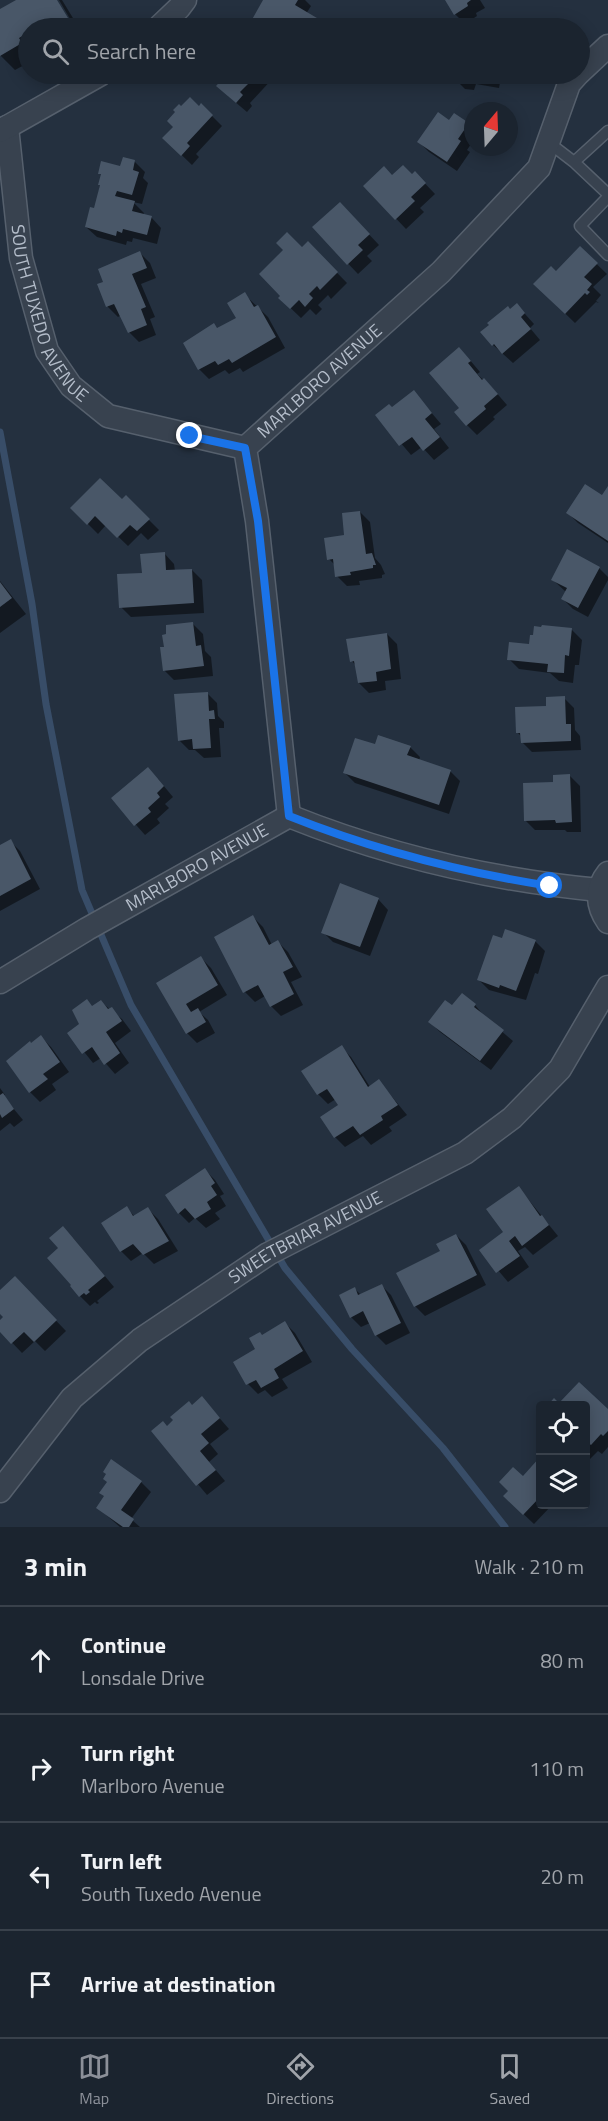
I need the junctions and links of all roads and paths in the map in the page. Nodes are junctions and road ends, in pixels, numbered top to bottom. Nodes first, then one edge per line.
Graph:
1 (185, 0) edge
2 (168, 18) edge
3 (608, 46) edge
4 (590, 63) edge
5 (83, 84) edge
6 (569, 84) edge
7 (4, 129) edge
8 (608, 131) edge
9 (548, 142) junction
10 (574, 162) junction
11 (608, 196) edge
12 (608, 255) edge
13 (245, 448) junction
14 (289, 816) junction
15 (603, 882) edge
16 (608, 922) edge
17 (0, 982) edge
18 (608, 987) edge
19 (0, 1491) edge

1 - 2 street
3 - 4 street, MARLBORO AVENUE
5 - 7 street, SOUTH TUXEDO AVENUE
6 - 9 street, MARLBORO AVENUE
7 - 13 street, SOUTH TUXEDO AVENUE
8 - 10 lane
9 - 10 lane
9 - 13 street, MARLBORO AVENUE
10 - 11 lane
11 - 12 lane
13 - 14 street, MARLBORO AVENUE
14 - 15 street
14 - 17 street, MARLBORO AVENUE
15 - 16 street
18 - 19 street, SWEETBRIAR AVENUE

